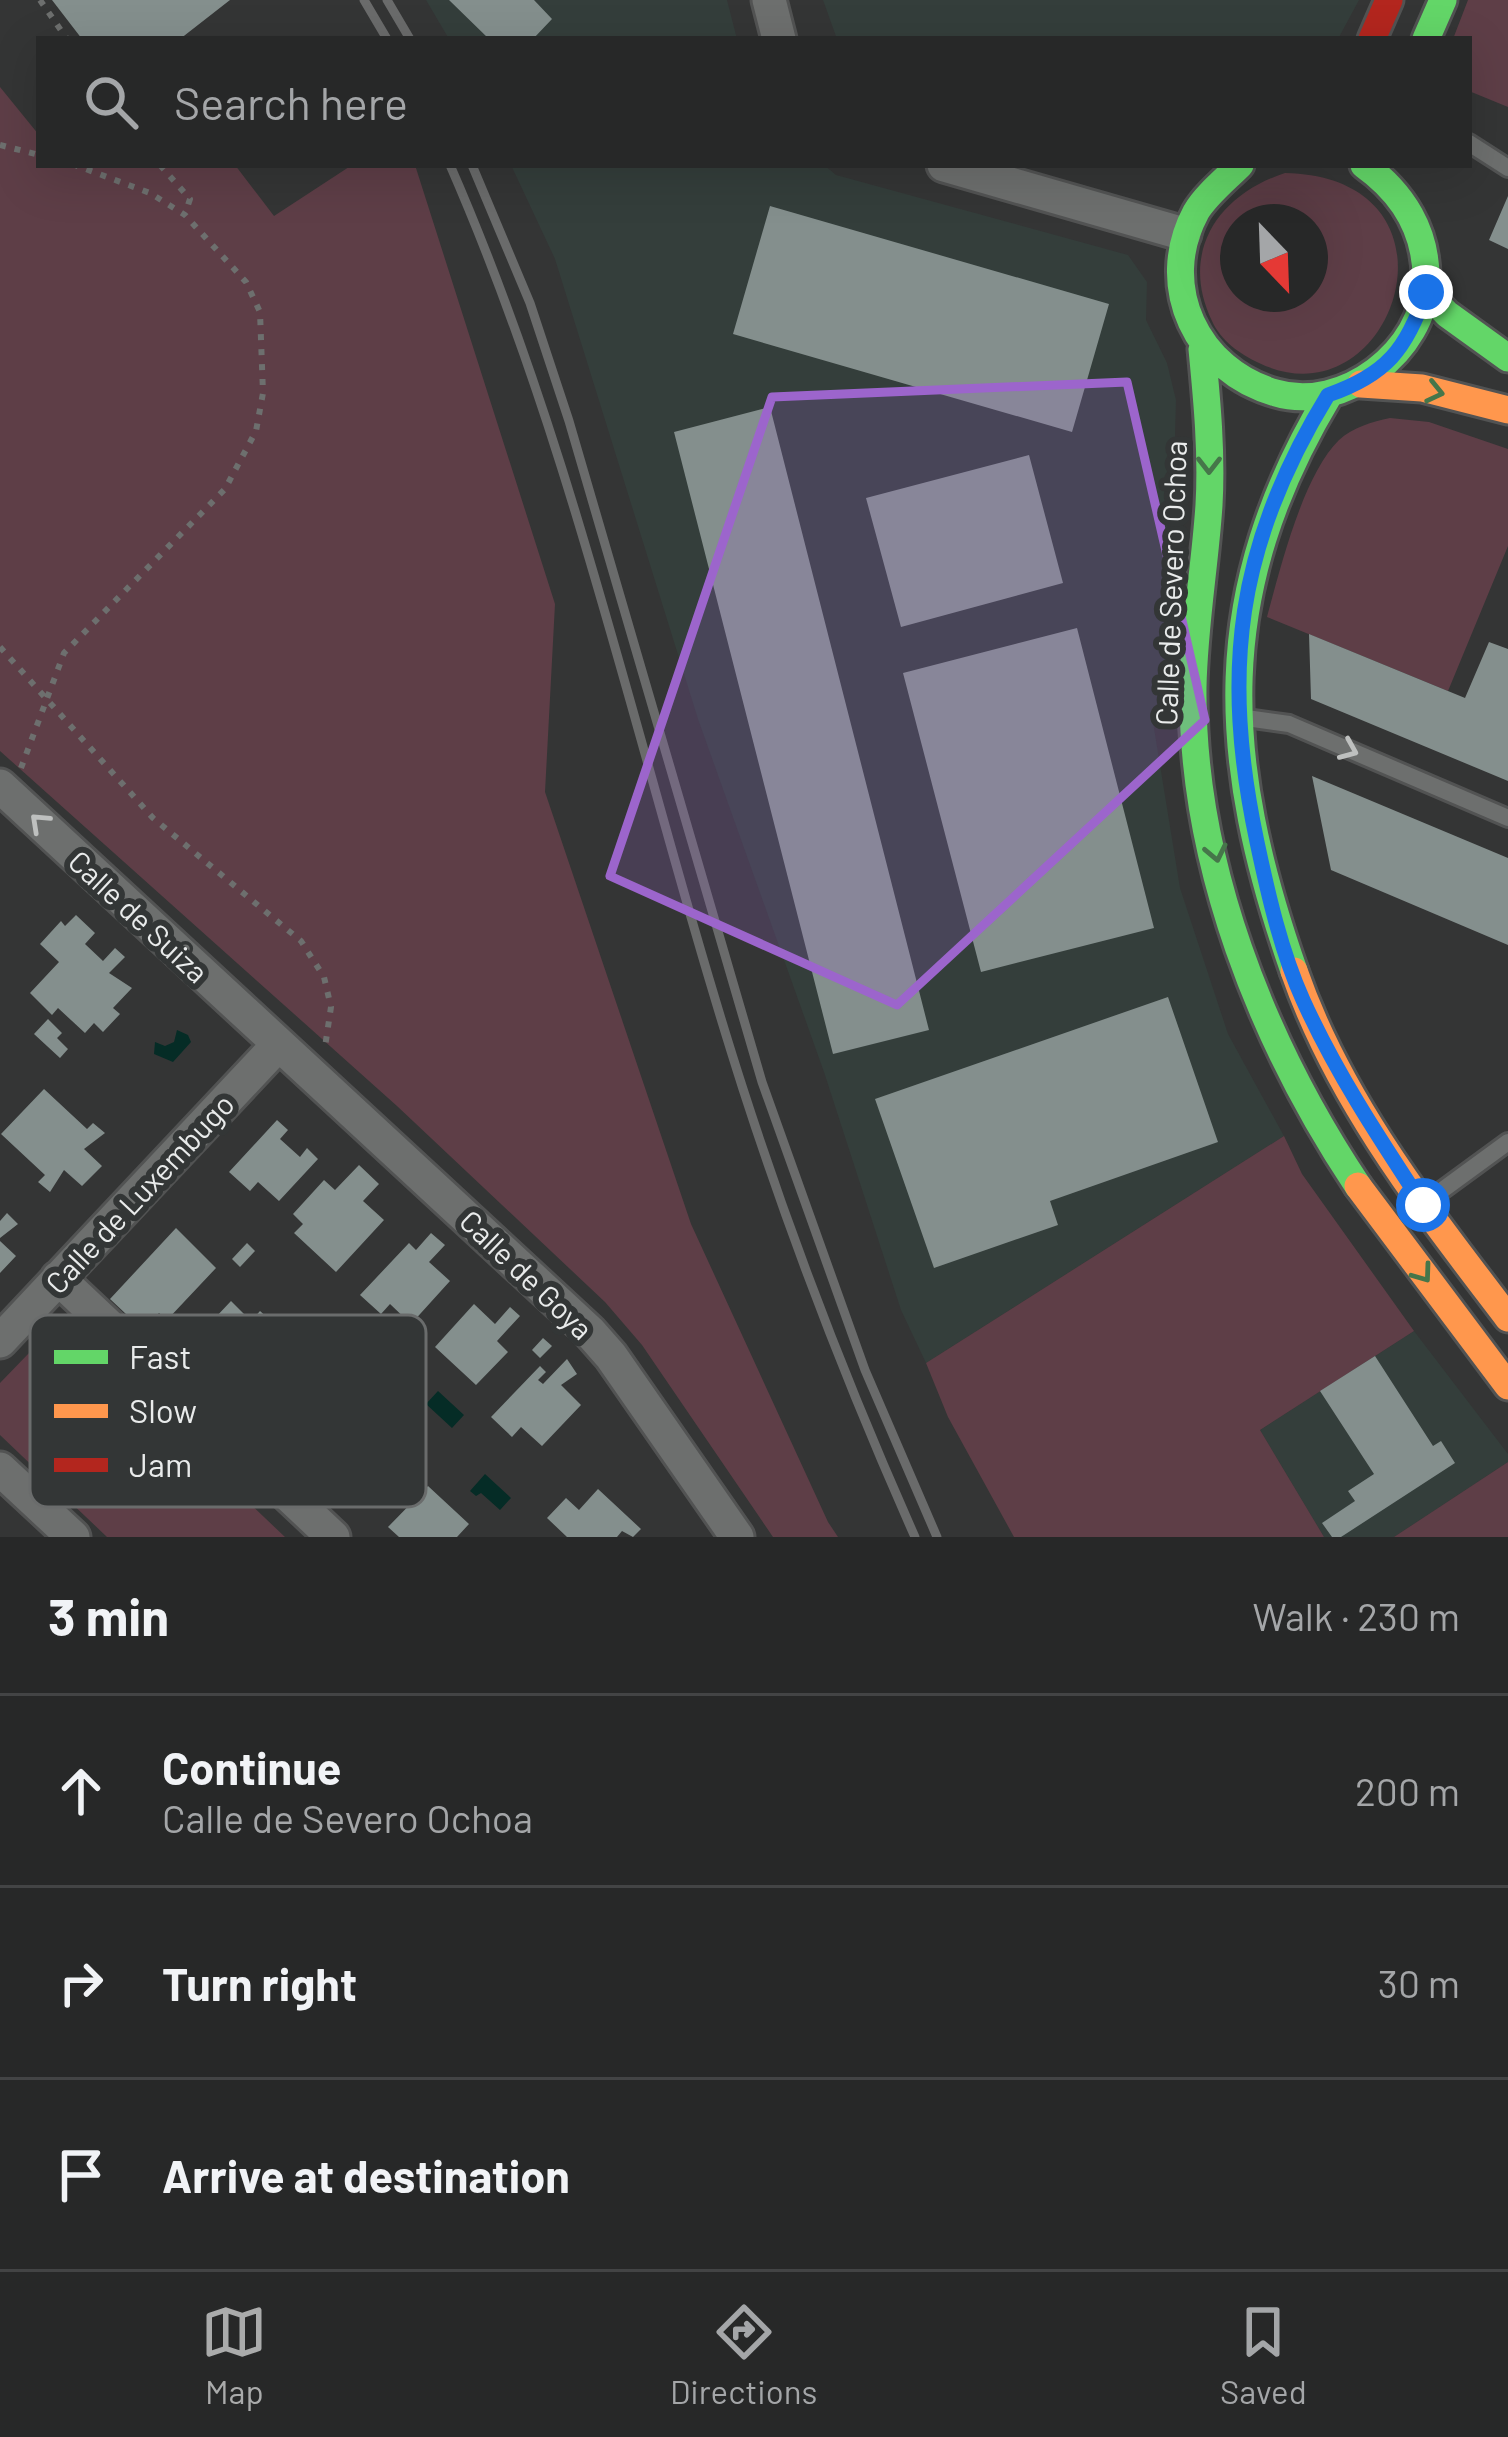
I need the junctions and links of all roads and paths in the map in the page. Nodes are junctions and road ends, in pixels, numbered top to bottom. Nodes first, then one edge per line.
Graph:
1 (40, 0) edge
2 (769, 0) edge
3 (1389, 0) edge
4 (1443, 0) edge
5 (65, 36) edge
6 (778, 36) edge
7 (1373, 36) edge
8 (1427, 36) edge
9 (0, 145) edge
10 (1472, 145) edge
11 (36, 154) edge
12 (83, 168) edge
13 (163, 168) edge
14 (954, 168) edge
15 (1236, 168) edge
16 (1508, 168) edge
17 (1396, 178) edge
18 (185, 215) junction
19 (1184, 234) junction
20 (1426, 292) junction
21 (1202, 349) junction
22 (1508, 358) edge
23 (1361, 384) junction
24 (1328, 395) junction
25 (1508, 410) edge
26 (0, 647) edge
27 (45, 698) junction
28 (1238, 717) junction
29 (5, 787) edge
30 (1508, 818) edge
31 (278, 1045) junction
32 (324, 1050) dead end
33 (1508, 1142) edge
34 (1423, 1205) junction
35 (58, 1279) junction
36 (96, 1315) edge
37 (1508, 1318) edge
38 (0, 1341) edge
39 (1508, 1386) edge
40 (0, 1469) edge
41 (30, 1497) edge
42 (41, 1507) edge
43 (301, 1507) edge
44 (727, 1533) edge
45 (73, 1537) edge
46 (333, 1537) edge

1 - 5 path
2 - 6 street
3 - 7 street
4 - 8 street
9 - 11 path
10 - 16 lane
12 - 18 path
13 - 18 path
14 - 19 street
15 - 19 street
17 - 20 street
18 - 27 path
19 - 21 street, Calle de Severo Ochoa
20 - 22 street
20 - 23 street
21 - 24 street
21 -> 39 street, Calle de Severo Ochoa
23 - 24 street
23 -> 25 street
24 - 28 street
26 - 27 path
27 - 29 path
27 - 32 path
28 -> 30 lane
28 - 34 street
31 -> 29 street, Calle de Suiza
31 - 35 street, Calle de Luxembugo
31 - 44 street, Calle de Goya
33 - 34 lane
34 - 37 street
35 - 36 street
35 - 38 street, Calle de Luxembugo
40 - 41 street
42 - 45 street
43 - 46 street

